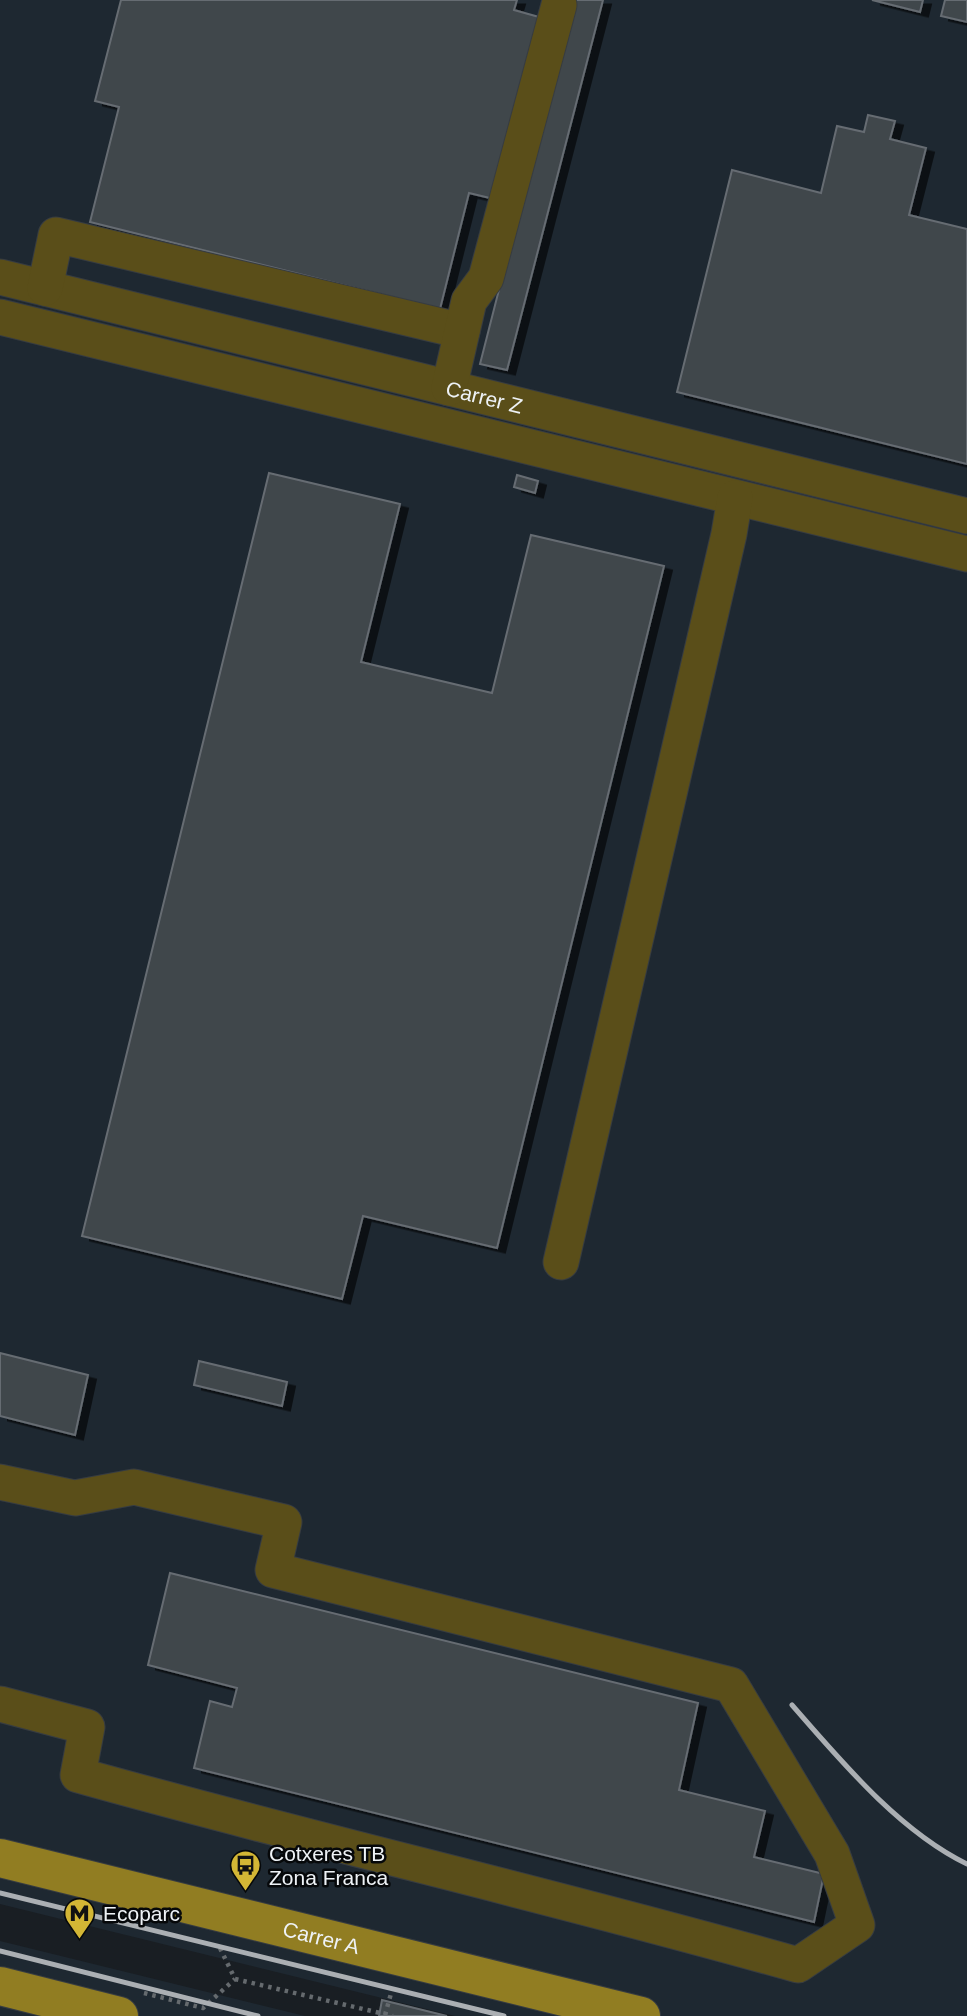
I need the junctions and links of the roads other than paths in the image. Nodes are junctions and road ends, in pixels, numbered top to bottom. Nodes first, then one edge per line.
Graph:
1 (559, 5) dead end
2 (0, 276) edge
3 (45, 288) junction
4 (0, 317) edge
5 (462, 331) junction
6 (449, 388) junction
7 (735, 498) junction
8 (967, 516) edge
9 (967, 554) edge
10 (561, 1262) dead end
11 (0, 1482) edge
12 (0, 1704) edge
13 (0, 1858) edge
14 (0, 1986) edge
15 (120, 2016) edge
16 (641, 2016) edge

1 - 5 street
2 - 3 street, Carrer Z
3 - 5 street
3 - 6 street, Carrer Z
4 - 7 street, Carrer Z
5 - 6 street
6 - 8 street, Carrer Z
7 - 9 street, Carrer Z
7 - 10 street
11 - 12 street
13 - 16 main road, Carrer A
14 - 15 main road

